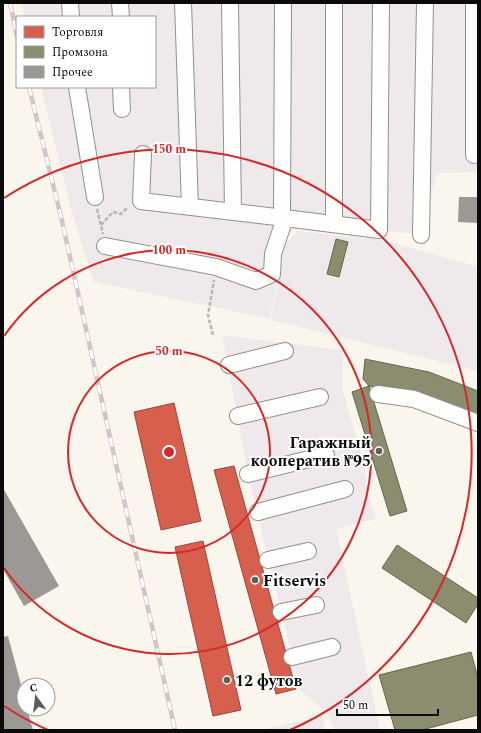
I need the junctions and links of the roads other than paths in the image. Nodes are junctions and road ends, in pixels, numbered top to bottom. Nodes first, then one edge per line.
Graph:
1 (70, 3) edge
2 (120, 3) edge
3 (183, 3) edge
4 (230, 3) edge
5 (283, 3) edge
6 (334, 3) edge
7 (381, 3) edge
8 (424, 3) edge
9 (474, 3) edge
10 (71, 16) edge
11 (120, 16) edge
12 (77, 88) edge
13 (121, 88) edge
14 (122, 109) dead end
15 (143, 154) dead end
16 (474, 155) dead end
17 (95, 197) road end
18 (190, 207) junction
19 (233, 212) junction
20 (283, 217) junction
21 (334, 224) junction
22 (421, 236) dead end
23 (105, 246) road end
24 (285, 351) dead end
25 (229, 365) dead end
26 (378, 394) dead end
27 (320, 397) dead end
28 (238, 416) dead end
29 (478, 423) edge
30 (326, 454) dead end
31 (248, 474) dead end
32 (345, 489) dead end
33 (258, 512) dead end
34 (308, 551) dead end
35 (268, 560) dead end
36 (316, 605) dead end
37 (282, 612) dead end
38 (332, 647) dead end
39 (292, 657) dead end

1 - 10 lane
2 - 11 lane
3 - 18 lane
4 - 19 lane
5 - 20 lane
6 - 21 lane
7 - 21 lane
8 - 22 lane
9 - 16 lane
12 - 17 lane
13 - 14 lane
15 - 18 lane
18 - 19 lane
19 - 20 lane
20 - 21 lane
20 - 23 lane
24 - 25 lane
26 - 29 lane
27 - 28 lane
30 - 31 lane
32 - 33 lane
34 - 35 lane
36 - 37 lane
38 - 39 lane

